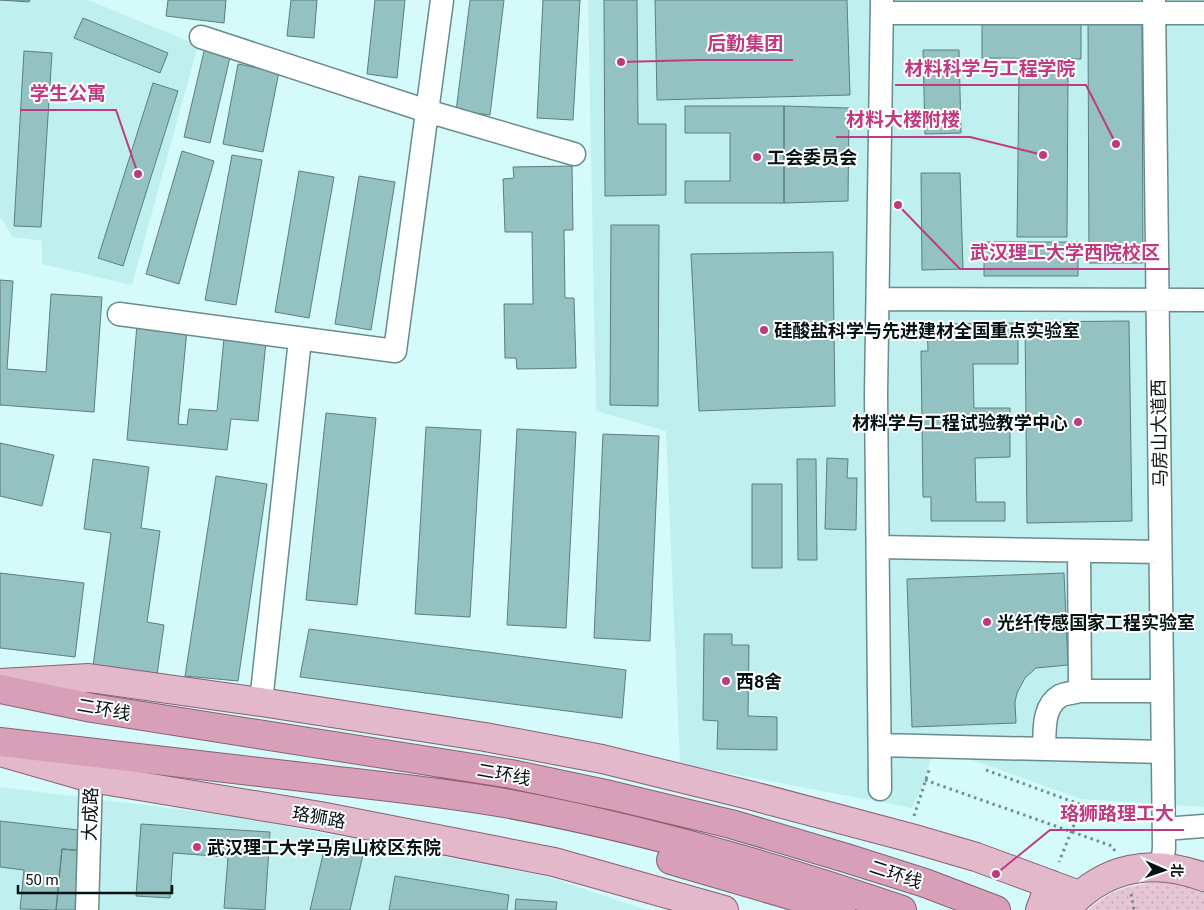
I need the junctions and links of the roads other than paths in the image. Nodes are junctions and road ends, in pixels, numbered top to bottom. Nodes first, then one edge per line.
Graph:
1 (442, 0) edge
2 (882, 6) edge
3 (1154, 6) edge
4 (1204, 13) edge
5 (201, 37) dead end
6 (427, 111) junction
7 (574, 154) dead end
8 (878, 299) junction
9 (1157, 299) junction
10 (1204, 300) edge
11 (119, 314) dead end
12 (300, 339) junction
13 (878, 547) junction
14 (1079, 551) junction
15 (1160, 552) junction
16 (0, 683) edge
17 (0, 689) edge
18 (1080, 691) junction
19 (1162, 691) junction
20 (261, 702) junction
21 (0, 742) edge
22 (880, 745) junction
23 (1044, 749) junction
24 (0, 752) edge
25 (1163, 752) junction
26 (251, 771) junction
27 (91, 778) junction
28 (880, 789) dead end
29 (1204, 826) edge
30 (1164, 829) junction
31 (1162, 866) junction
32 (1204, 877) edge
33 (1040, 880) junction
34 (1072, 902) edge
35 (87, 910) edge
36 (724, 910) edge
37 (841, 910) edge
38 (902, 910) edge
39 (996, 910) edge
40 (1040, 910) edge

1 - 6 street
2 - 3 street
2 - 8 street
3 - 4 street
3 - 9 street, 马房山大道西
5 - 6 street
6 - 7 street
6 - 12 street
8 - 9 street
8 - 13 street
9 - 10 street
9 - 15 street, 马房山大道西
11 - 12 street
12 - 20 street
13 - 14 street
13 - 22 street
14 - 15 street
14 - 18 street
15 - 19 street, 马房山大道西
16 - 20 main road
17 - 39 highway, 二环线
18 - 19 street
18 - 23 street
19 - 25 street, 马房山大道西
20 - 33 main road
21 - 26 highway, 二环线
22 - 23 street
22 - 28 street
23 - 25 street
24 - 27 main road, 珞狮路
25 - 30 street, 马房山大道西
26 - 37 highway
26 - 38 highway, 二环线
27 - 35 street, 大成路
27 - 36 main road, 珞狮路
29 - 30 street
30 - 31 street, 马房山大道西
31 - 32 main road
31 - 34 main road
33 - 34 main road
33 - 40 main road

